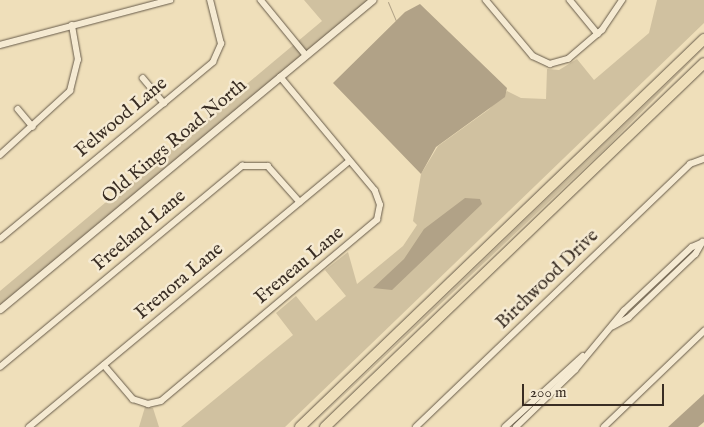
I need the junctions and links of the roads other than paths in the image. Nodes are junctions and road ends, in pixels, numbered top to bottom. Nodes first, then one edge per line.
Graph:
1 (170, 0) edge
2 (210, 0) edge
3 (261, 0) edge
4 (372, 0) edge
5 (486, 0) edge
6 (570, 0) edge
7 (622, 0) edge
8 (72, 26) junction
9 (598, 34) junction
10 (704, 39) edge
11 (0, 44) edge
12 (306, 55) junction
13 (704, 63) edge
14 (280, 77) junction
15 (143, 78) dead end
16 (164, 103) junction
17 (18, 109) dead end
18 (33, 127) junction
19 (0, 155) edge
20 (704, 159) edge
21 (350, 161) junction
22 (300, 202) junction
23 (0, 239) edge
24 (704, 241) edge
25 (0, 309) edge
26 (704, 331) edge
27 (585, 355) junction
28 (104, 365) junction
29 (0, 367) edge
30 (419, 426) edge
31 (29, 427) edge
32 (300, 427) edge
33 (324, 427) edge
34 (505, 427) edge
35 (516, 427) edge
36 (604, 427) edge

1 - 8 street
2 - 16 street, Felwood Lane
3 - 12 street
4 - 12 street, Old Kings Road North
5 - 9 street
6 - 9 street
7 - 9 street
8 - 11 street
8 - 18 street
10 - 32 highway
12 - 14 street, Old Kings Road North
13 - 33 highway
14 - 21 street, Freneau Lane
14 - 25 street, Old Kings Road North
15 - 16 street
16 - 23 street, Felwood Lane
17 - 18 street
18 - 19 street
20 - 30 street, Birchwood Drive
21 - 22 street, Frenora Lane
21 - 28 street, Freneau Lane
22 - 28 street, Frenora Lane
22 - 29 street, Freeland Lane
24 - 27 street
26 - 36 street
27 - 34 street
27 - 35 street
28 - 31 street, Frenora Lane

